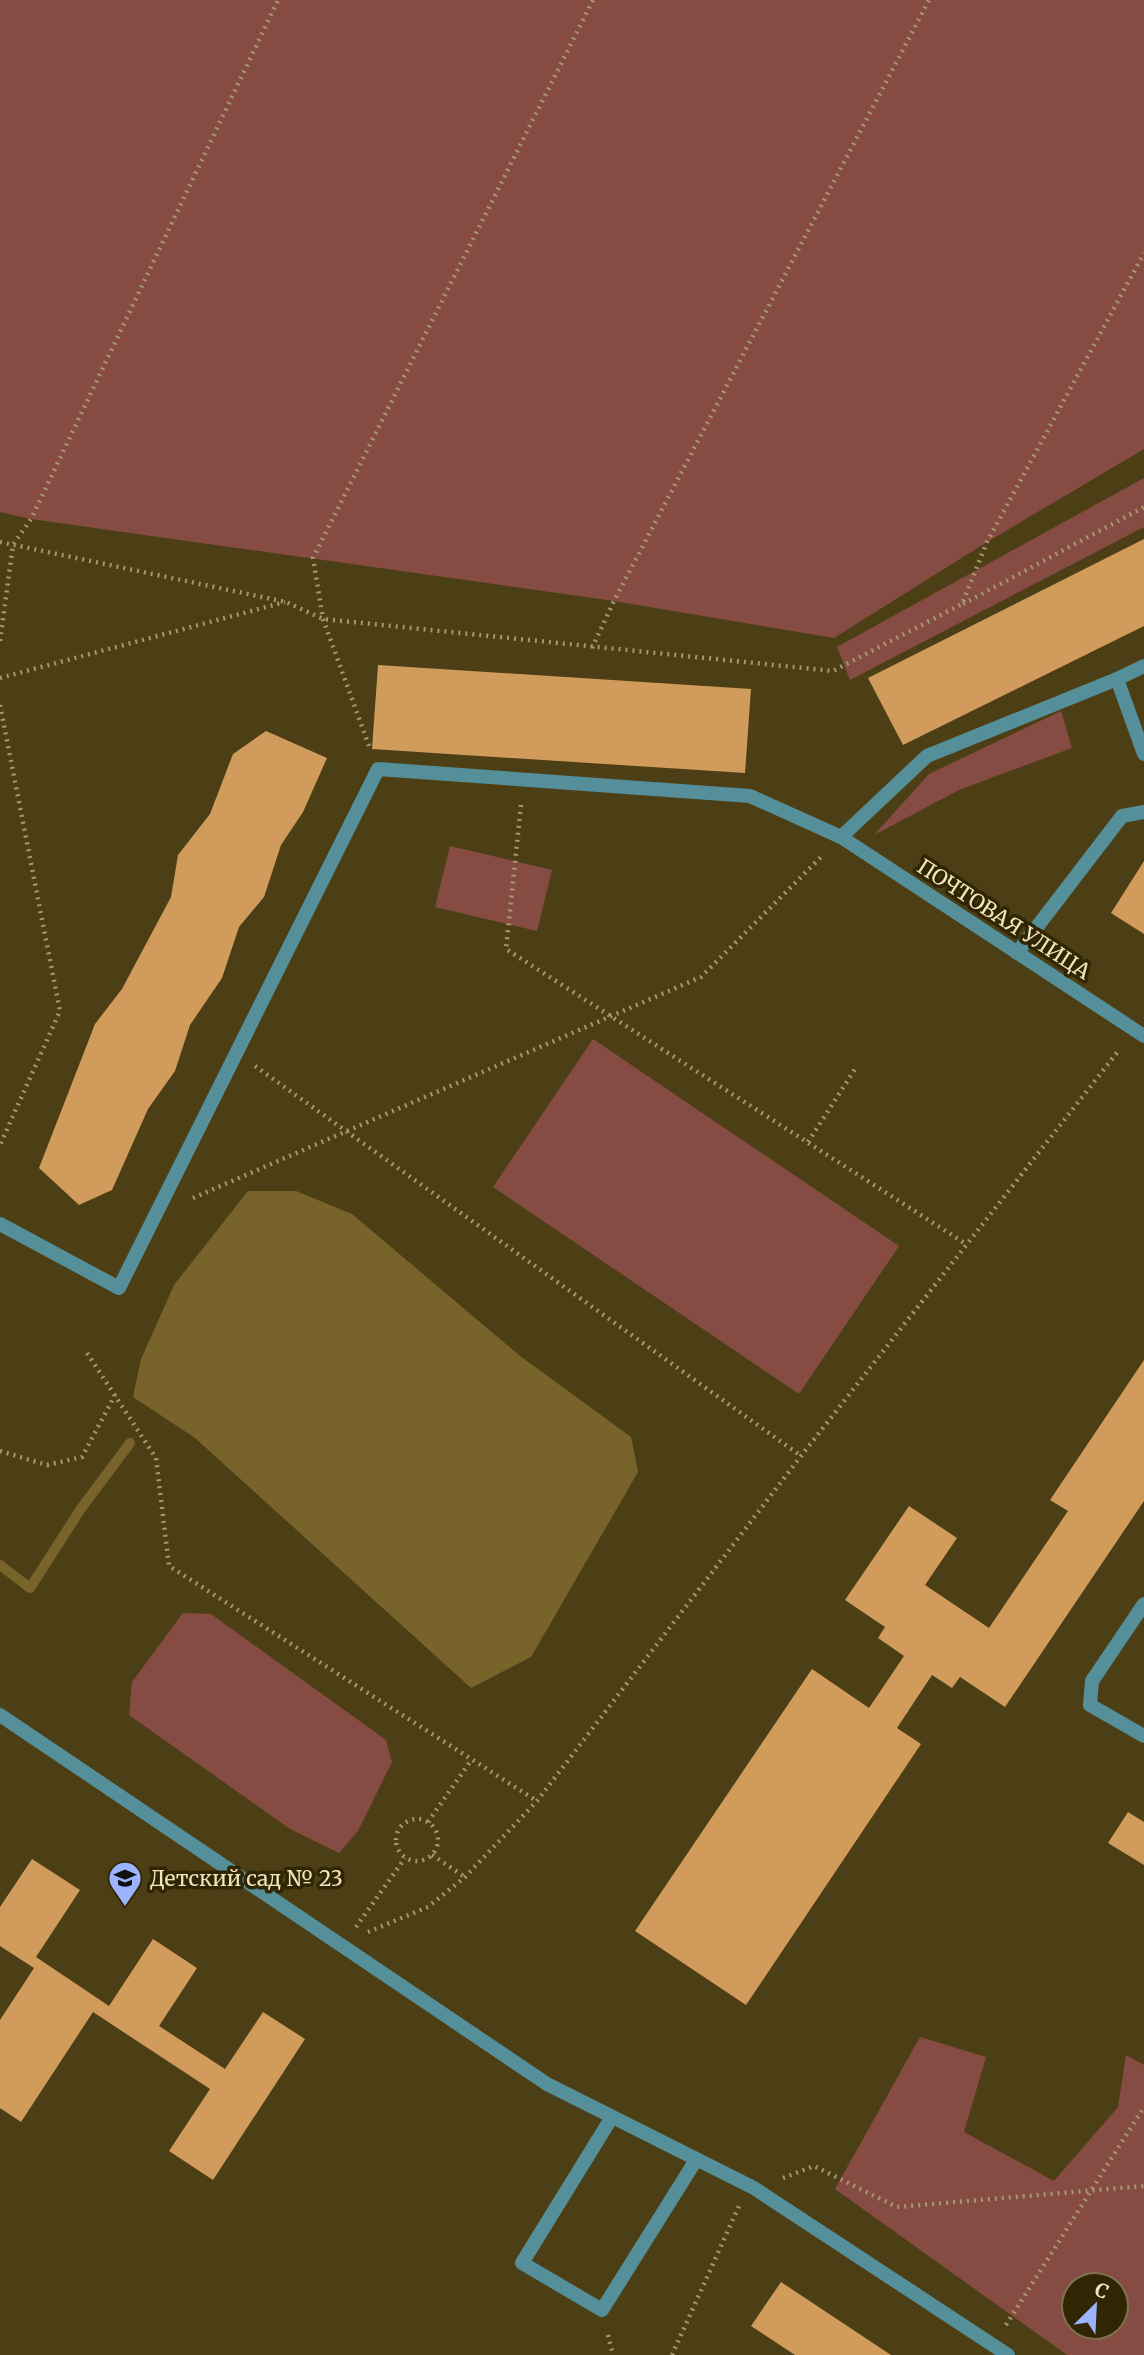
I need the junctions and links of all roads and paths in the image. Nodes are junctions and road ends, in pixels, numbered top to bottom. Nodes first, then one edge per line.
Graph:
1 (278, 0) edge
2 (593, 0) edge
3 (929, 0) edge
4 (1144, 253) edge
5 (1144, 507) edge
6 (0, 542) edge
7 (13, 545) junction
8 (286, 602) junction
9 (962, 604) junction
10 (323, 619) junction
11 (0, 641) edge
12 (592, 649) junction
13 (1144, 666) edge
14 (0, 678) edge
15 (1117, 679) junction
16 (0, 705) edge
17 (1144, 754) edge
18 (378, 769) junction
19 (524, 780) junction
20 (1144, 812) edge
21 (841, 838) junction
22 (1017, 953) junction
23 (612, 1016) junction
24 (1139, 1033) edge
25 (237, 1053) junction
26 (857, 1066) dead end
27 (348, 1131) junction
28 (808, 1142) junction
29 (0, 1145) edge
30 (156, 1214) junction
31 (0, 1224) edge
32 (967, 1244) junction
33 (87, 1353) dead end
34 (115, 1395) junction
35 (0, 1451) edge
36 (801, 1456) junction
37 (1144, 1604) edge
38 (0, 1715) edge
39 (1144, 1736) edge
40 (472, 1759) junction
41 (537, 1801) junction
42 (428, 1822) junction
43 (432, 1855) junction
44 (405, 1858) junction
45 (465, 1877) junction
46 (343, 1944) junction
47 (1144, 2107) edge
48 (612, 2117) junction
49 (696, 2160) junction
50 (1144, 2186) edge
51 (751, 2187) junction
52 (1091, 2190) junction
53 (994, 2346) junction
54 (672, 2355) edge
55 (1008, 2355) edge

1 - 7 path
2 - 10 path
3 - 12 path
4 - 9 path
5 - 9 path
6 - 7 path
7 - 8 path
7 - 11 path
8 - 10 path
8 - 14 path
9 - 12 path
10 - 12 path
10 - 18 path
13 - 15 street
15 - 17 street
15 - 21 street
16 - 29 path
18 - 19 street, ПОЧТОВАЯ УЛИЦА
18 - 25 street
19 - 21 street, ПОЧТОВАЯ УЛИЦА
19 - 23 path
20 - 22 street
21 - 22 street, ПОЧТОВАЯ УЛИЦА
21 - 23 path
22 - 24 street, ПОЧТОВАЯ УЛИЦА
23 - 27 path
23 - 28 path
24 - 32 path
25 - 27 path
25 - 30 street
26 - 28 path
27 - 30 path
27 - 36 path
28 - 32 path
30 - 31 street
32 - 36 path
33 - 34 path
34 - 35 path
34 - 40 path
36 - 41 path
37 - 39 street
38 - 46 street
40 - 41 path
40 - 42 path
41 - 45 path
42 - 43 path
42 - 44 path
43 - 44 path
43 - 45 path
44 - 46 path
45 - 46 path
46 - 48 street
47 - 52 path
48 - 49 street
48 - 49 street
49 - 51 street
50 - 52 path
51 - 52 path
51 - 53 street
51 - 54 path
52 - 53 path
53 - 55 street

